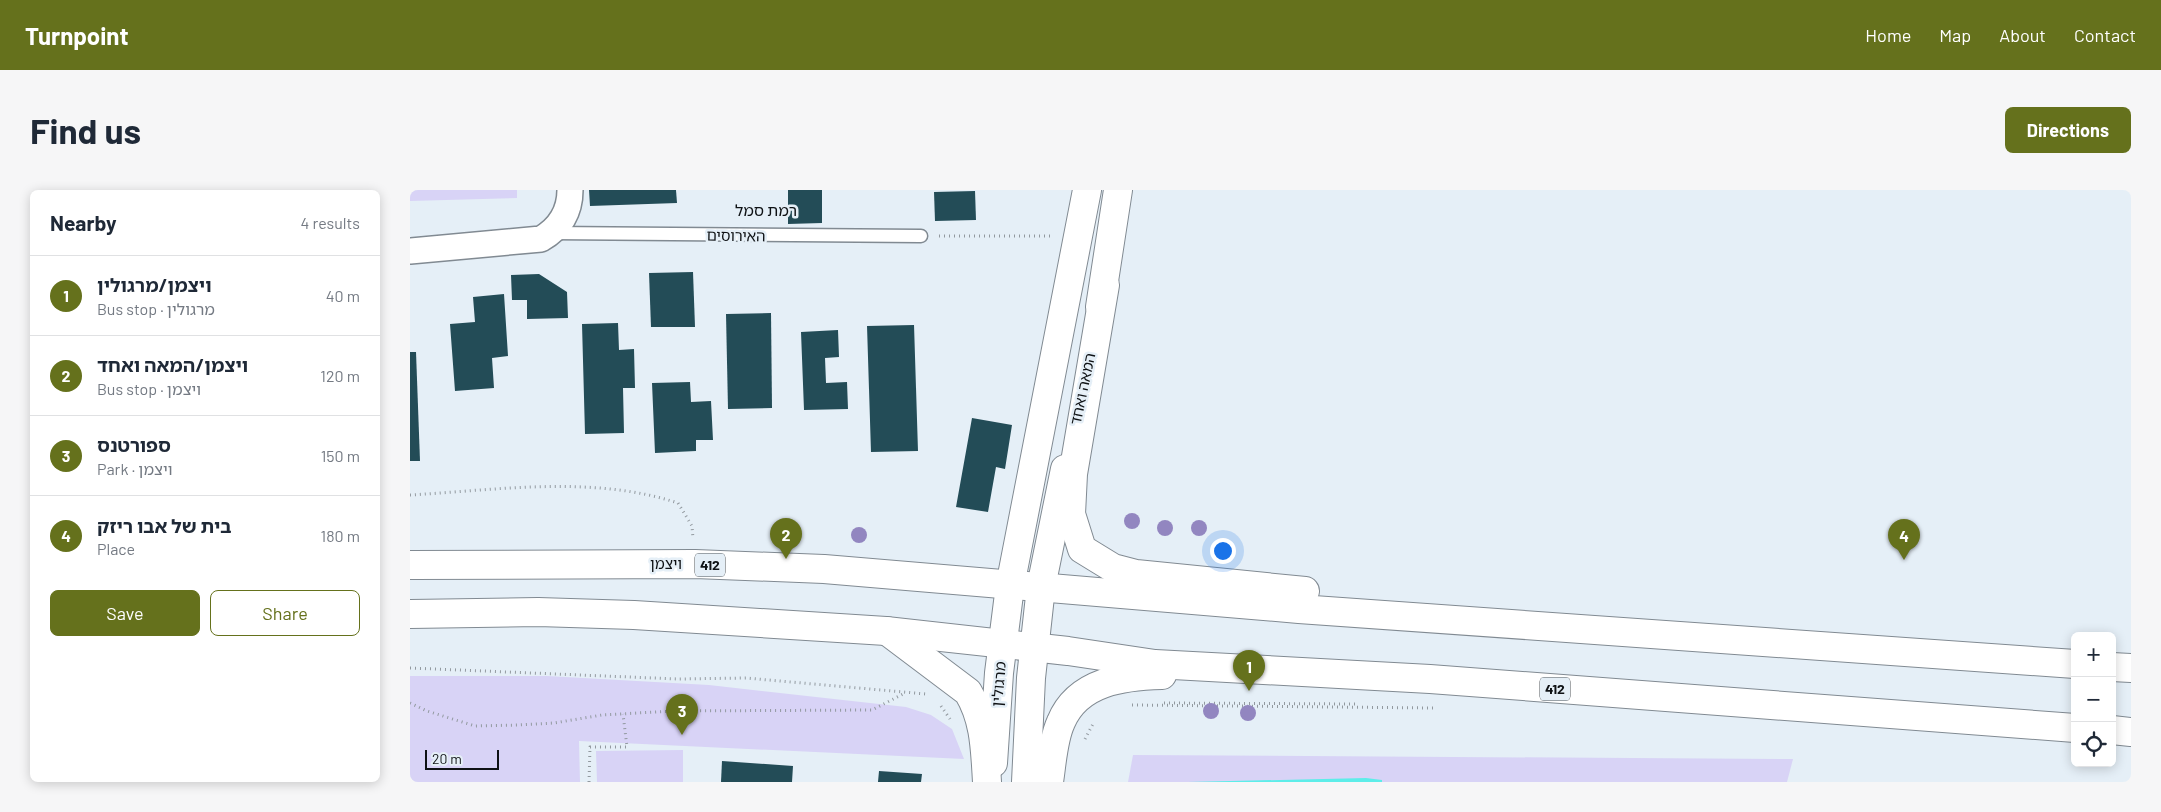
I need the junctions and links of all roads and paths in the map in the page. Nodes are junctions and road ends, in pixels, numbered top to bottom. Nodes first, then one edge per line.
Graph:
1 (570, 190) edge
2 (1087, 190) edge
3 (1118, 190) edge
4 (557, 226) junction
5 (921, 236) joint
6 (1058, 236) dead end
7 (410, 251) edge
8 (1105, 285) junction
9 (410, 495) edge
10 (695, 564) junction
11 (410, 565) edge
12 (1010, 586) junction
13 (1041, 587) junction
14 (410, 614) edge
15 (886, 631) junction
16 (1753, 642) junction
17 (1002, 645) junction
18 (1035, 648) junction
19 (2071, 664) edge
20 (2116, 667) edge
21 (410, 668) edge
22 (2131, 668) edge
23 (1272, 670) junction
24 (936, 700) dead end
25 (410, 703) edge
26 (623, 714) junction
27 (1098, 714) dead end
28 (953, 724) dead end
29 (2071, 728) edge
30 (2116, 730) edge
31 (2131, 732) edge
32 (1084, 740) dead end
33 (589, 782) edge
34 (987, 782) edge
35 (992, 782) edge
36 (1026, 782) edge
37 (1049, 782) edge

1 - 4 street
2 - 12 main road
3 - 8 main road, המאה ואחד
4 - 5 lane, האירוסים
4 - 7 street, האירוסים
5 - 6 path
8 - 13 main road, המאה ואחד
8 - 16 main road
9 - 10 path
10 - 11 main road, ויצמן / 412
10 - 12 main road, ויצמן / 412
12 - 13 main road, ויצמן / 412
12 - 17 main road, מרגולין
13 - 16 main road, 412
13 - 18 main road, מרגולין
14 - 15 main road, 412
15 - 17 main road, 412
15 - 34 main road
16 - 19 main road, 412
17 - 18 main road, 412
17 - 35 main road, מרגולין
18 - 23 main road, 412
18 - 36 main road, מרגולין
20 - 22 main road
21 - 26 path
23 - 29 main road, 412
23 - 37 main road
24 - 28 path
25 - 26 path
26 - 33 path
27 - 32 path
30 - 31 main road

